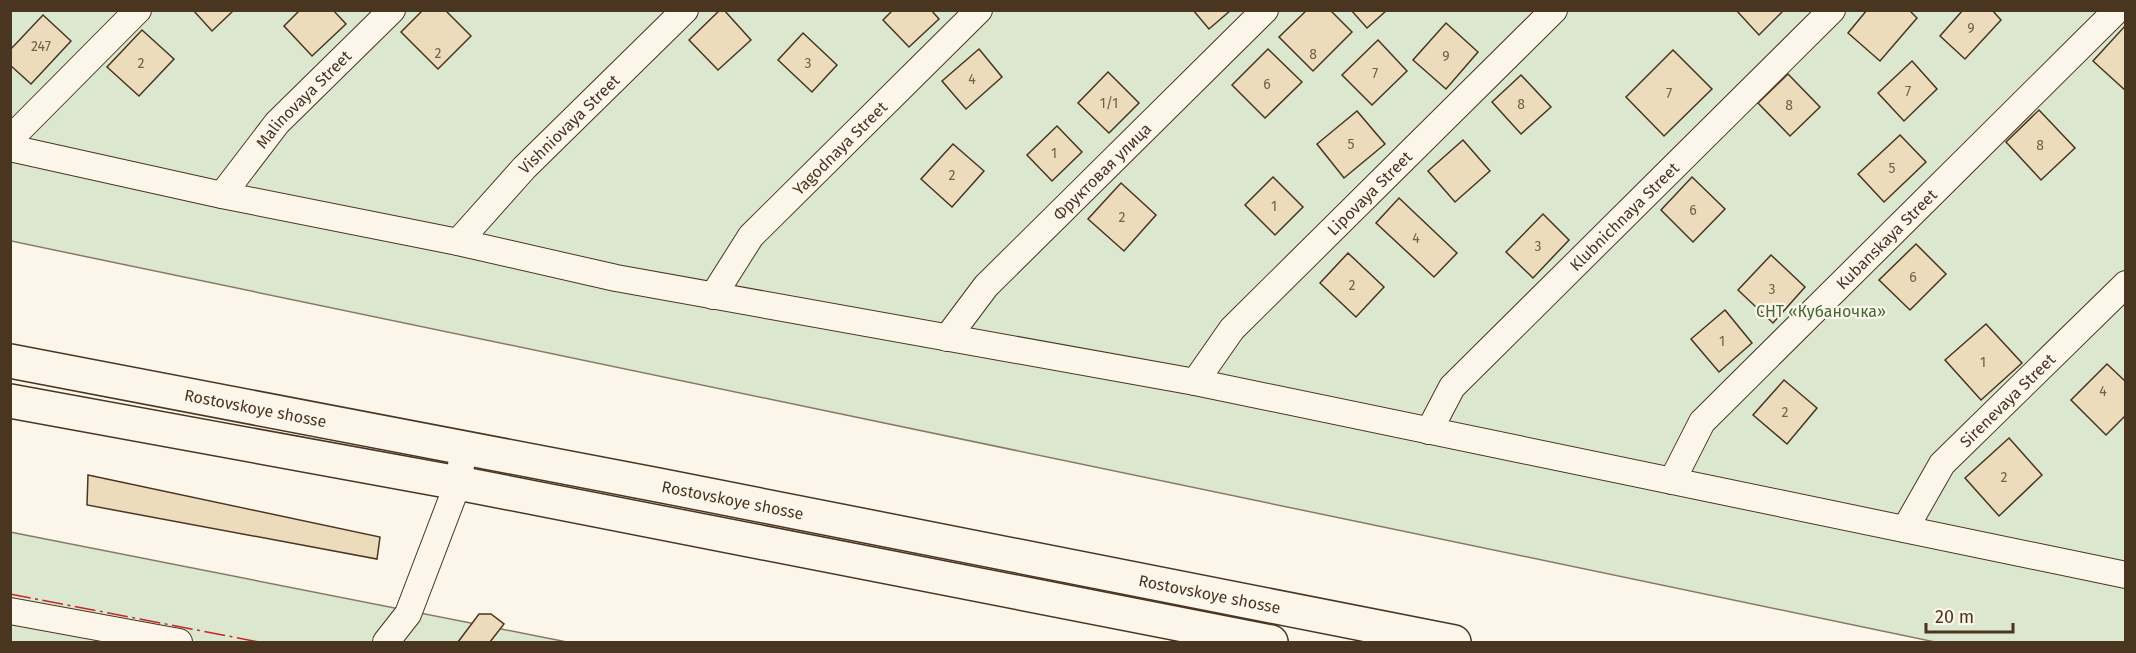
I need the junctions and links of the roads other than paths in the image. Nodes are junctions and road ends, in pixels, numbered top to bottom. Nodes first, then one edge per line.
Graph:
1 (138, 10) edge
2 (393, 10) edge
3 (685, 10) edge
4 (979, 10) edge
5 (1265, 10) edge
6 (1554, 10) edge
7 (1832, 10) edge
8 (2117, 10) edge
9 (10, 140) edge
10 (10, 148) edge
11 (222, 195) junction
12 (458, 242) junction
13 (2126, 284) edge
14 (713, 296) junction
15 (947, 338) junction
16 (10, 361) edge
17 (1195, 382) junction
18 (10, 401) edge
19 (1429, 431) junction
20 (464, 448) junction
21 (1671, 481) junction
22 (458, 483) junction
23 (1905, 529) junction
24 (2126, 575) edge
25 (10, 611) edge
26 (179, 642) edge
27 (386, 642) edge
28 (1271, 642) edge
29 (1454, 642) edge

1 - 9 street
2 - 11 street, Malinovaya Street
3 - 12 street, Vishniovaya Street
4 - 14 street, Yagodnaya Street
5 - 15 street, Фруктовая улица
6 - 17 street, Lipovaya Street
7 - 19 street, Klubnichnaya Street
8 - 21 street, Kubanskaya Street
10 - 11 street
11 - 12 street
12 - 14 street
13 - 23 street, Sirenevaya Street
14 - 15 street
15 - 17 street
16 - 20 highway, Rostovskoye shosse
17 - 19 street
18 - 22 highway
19 - 21 street
20 - 22 street
20 - 29 highway, Rostovskoye shosse
21 - 23 street
22 - 27 street
22 - 28 highway
23 - 24 street
25 - 26 street

